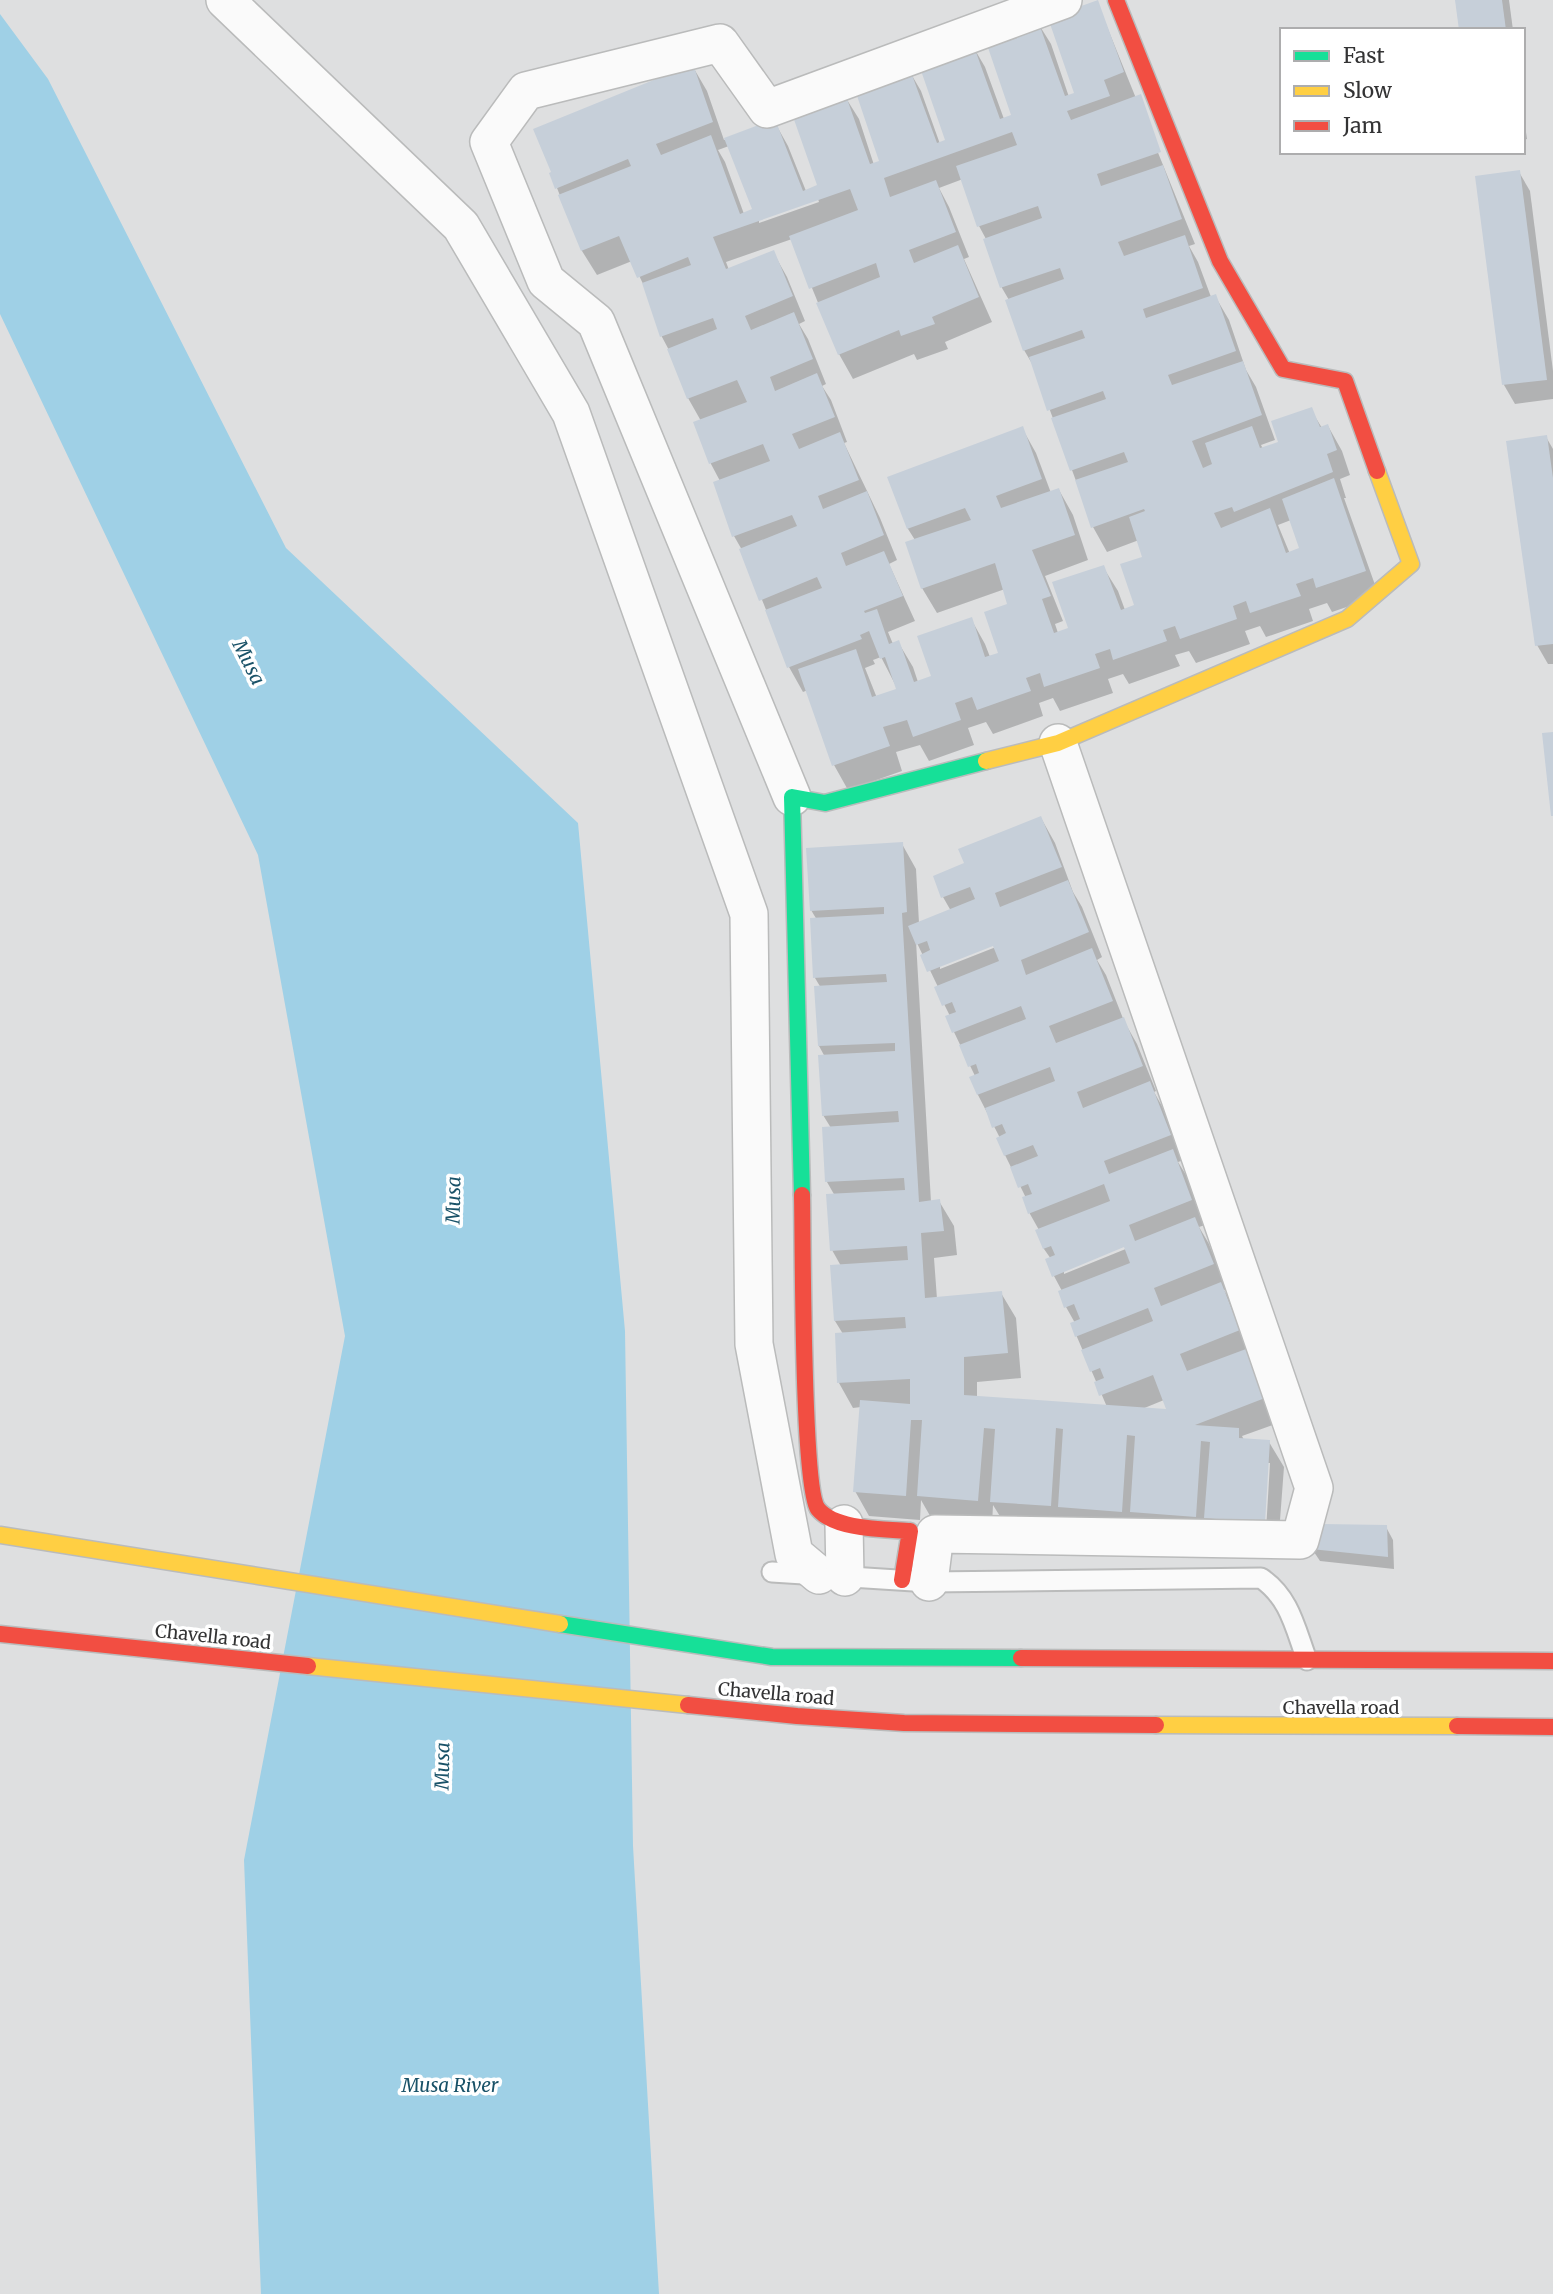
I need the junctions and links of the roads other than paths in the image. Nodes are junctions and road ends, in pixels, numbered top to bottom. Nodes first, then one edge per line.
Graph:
1 (225, 0) edge
2 (1063, 0) edge
3 (1116, 0) edge
4 (1058, 743) junction
5 (792, 797) junction
6 (844, 1524) junction
7 (923, 1533) junction
8 (0, 1535) edge
9 (772, 1572) dead end
10 (832, 1576) junction
11 (915, 1581) junction
12 (6, 1634) edge
13 (1307, 1660) junction
14 (1553, 1661) edge
15 (1553, 1727) edge

1 - 10 street
2 - 5 street
3 - 4 main road
4 - 5 main road
4 - 7 street
5 - 6 main road
6 - 7 main road
6 - 10 street
7 - 11 street
8 - 13 main road, Chavella road
9 - 10 lane
10 - 11 lane
11 - 13 lane
12 - 15 main road, Chavella road
13 - 14 main road

